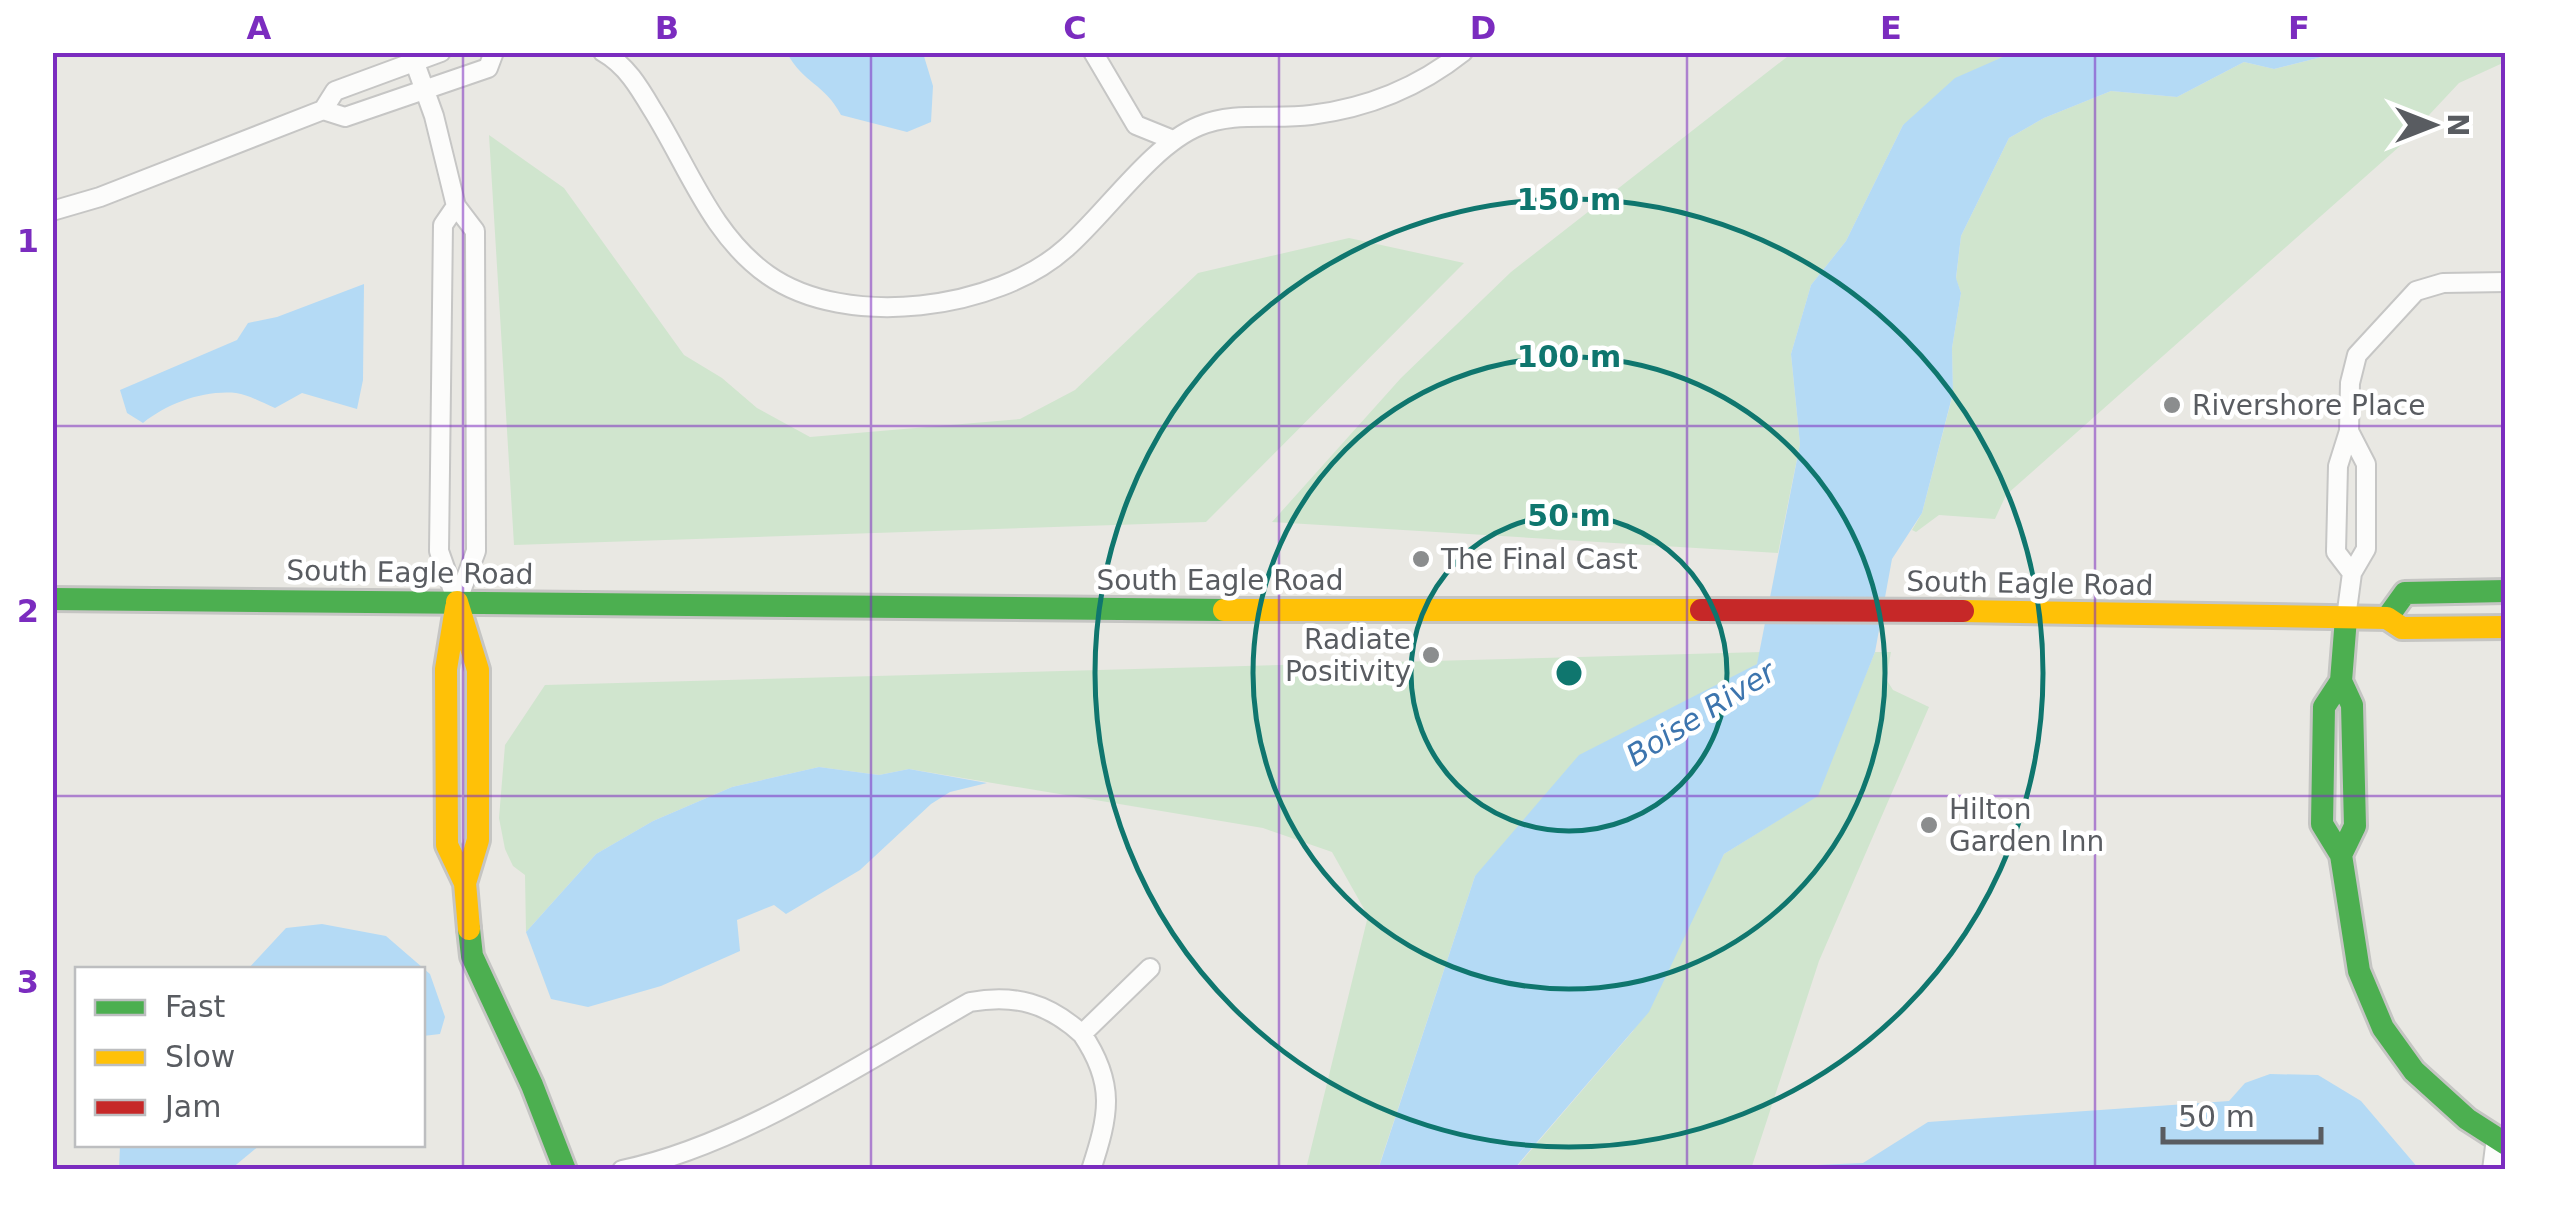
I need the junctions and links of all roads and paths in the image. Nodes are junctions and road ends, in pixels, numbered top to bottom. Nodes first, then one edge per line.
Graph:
1 (441, 52) edge
2 (494, 52) edge
3 (603, 52) edge
4 (1093, 52) edge
5 (1463, 52) edge
6 (413, 57) edge
7 (425, 90) junction
8 (322, 110) junction
9 (1172, 140) junction
10 (456, 206) junction
11 (52, 211) edge
12 (2506, 282) edge
13 (2350, 432) junction
14 (2352, 573) junction
15 (2506, 591) edge
16 (52, 599) edge
17 (456, 602) junction
18 (2346, 618) junction
19 (2387, 618) junction
20 (2506, 626) edge
21 (2341, 680) junction
22 (2342, 855) junction
23 (465, 883) junction
24 (1150, 968) dead end
25 (1082, 1034) junction
26 (2501, 1141) edge
27 (565, 1170) edge
28 (622, 1170) edge
29 (1091, 1170) edge
30 (2492, 1170) edge

1 - 6 street
2 - 7 street
3 - 9 street
4 - 9 street
5 - 9 street
6 - 7 street
6 - 8 street
7 - 8 street
7 - 10 street
8 - 11 street
10 - 17 street
10 - 17 street
12 - 13 street
13 - 14 street
13 - 14 street
14 - 18 street
15 - 19 main road
16 - 17 main road, South Eagle Road
17 - 18 main road, South Eagle Road
17 - 23 main road
17 - 23 main road
18 - 19 main road, South Eagle Road
18 - 21 main road
19 - 20 main road, South Eagle Road
21 - 22 main road
21 - 22 main road
22 - 26 main road
23 - 27 main road
24 - 25 street
25 - 28 street
25 - 29 street
26 - 30 street

